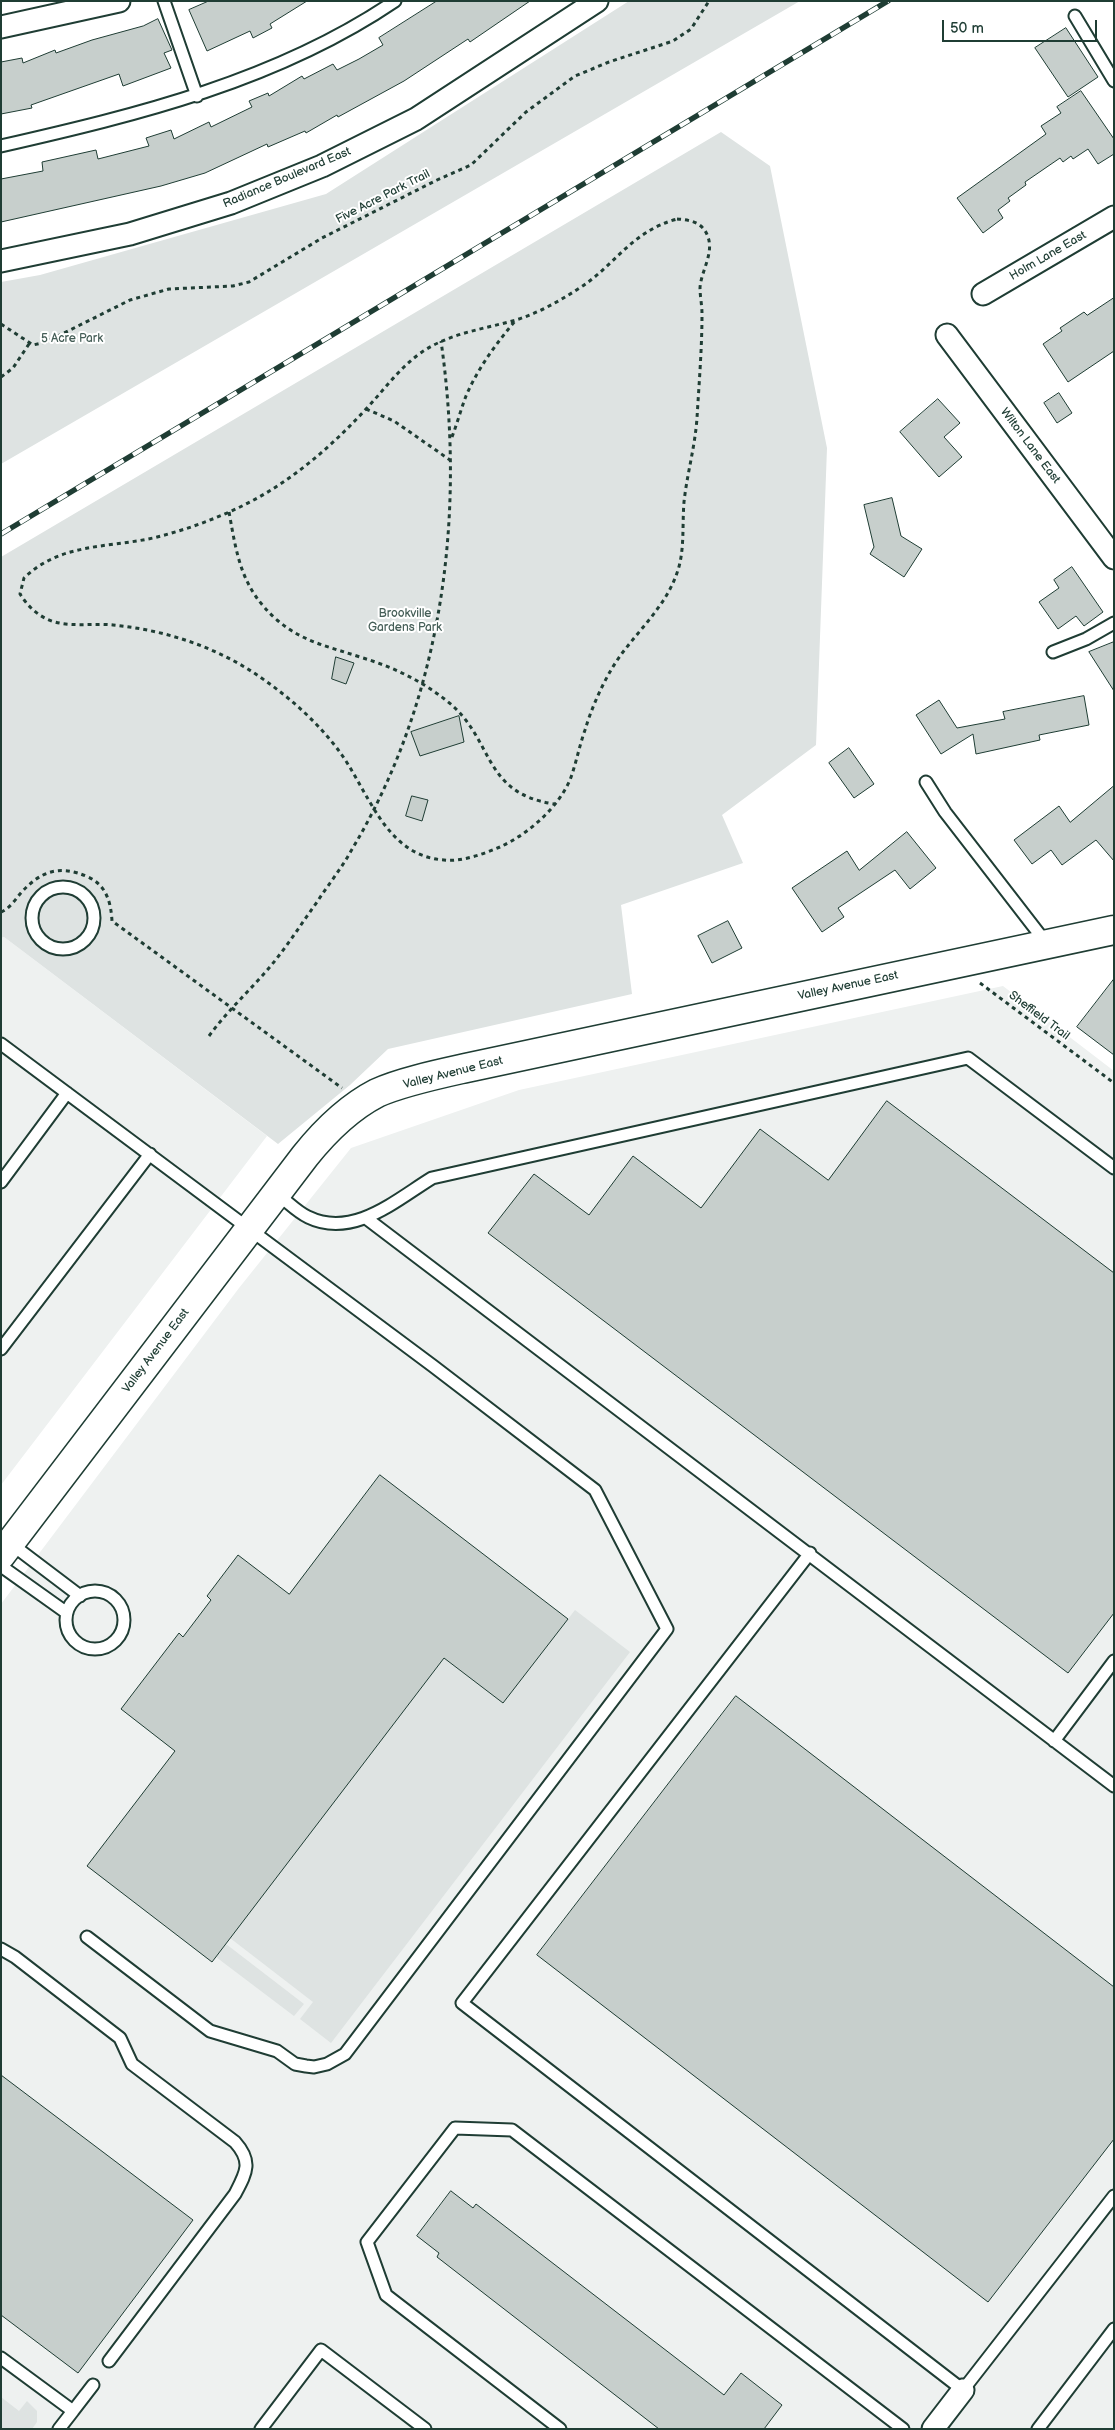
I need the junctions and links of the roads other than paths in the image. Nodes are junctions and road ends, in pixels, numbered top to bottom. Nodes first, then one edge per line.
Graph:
1 (120, 1) edge
2 (164, 1) edge
3 (395, 1) edge
4 (598, 1) edge
5 (1075, 16) dead end
6 (1, 28) edge
7 (1114, 80) edge
8 (197, 96) junction
9 (1, 146) edge
10 (1114, 217) edge
11 (1, 261) edge
12 (982, 294) dead end
13 (947, 335) dead end
14 (1114, 558) edge
15 (1114, 623) edge
16 (1053, 652) dead end
17 (926, 782) dead end
18 (1114, 930) edge
19 (34, 932) joint
20 (1047, 944) junction
21 (1, 1044) edge
22 (67, 1093) junction
23 (150, 1154) junction
24 (1114, 1168) edge
25 (1, 1182) edge
26 (277, 1194) junction
27 (366, 1218) junction
28 (249, 1228) junction
29 (1, 1349) edge
30 (810, 1554) junction
31 (4, 1555) edge
32 (80, 1596) junction
33 (67, 1613) junction
34 (1114, 1661) edge
35 (1054, 1741) junction
36 (1114, 1786) edge
37 (87, 1937) dead end
38 (1, 1949) edge
39 (1114, 2196) edge
40 (1114, 2329) edge
41 (1, 2358) edge
42 (108, 2361) dead end
43 (93, 2385) dead end
44 (963, 2390) junction
45 (73, 2411) junction
46 (59, 2429) edge
47 (261, 2429) edge
48 (425, 2429) edge
49 (560, 2429) edge
50 (902, 2429) edge
51 (933, 2429) edge
52 (1038, 2429) edge

1 - 6 street
2 - 8 lane
3 - 8 lane
4 - 11 street, Radiance Boulevard East
5 - 7 lane
8 - 9 lane
10 - 12 street, Holm Lane East
13 - 14 street, Wilton Lane East
15 - 16 lane
17 - 20 lane
18 - 20 main road, Valley Avenue East
19 - 19 lane
20 - 26 main road, Valley Avenue East
21 - 22 lane
22 - 23 lane
22 - 25 lane
23 - 28 lane
23 - 29 lane
24 - 27 lane
26 - 27 lane
26 - 28 main road, Valley Avenue East
27 - 30 lane
28 - 31 main road, Valley Avenue East
28 - 37 lane
30 - 35 lane
30 - 44 lane
31 - 32 lane
31 - 33 lane
32 - 33 lane
32 - 33 lane
34 - 35 lane
35 - 36 lane
38 - 42 lane
39 - 44 lane
40 - 52 lane
41 - 45 lane
43 - 45 lane
44 - 51 street
45 - 46 lane
47 - 48 lane
49 - 50 lane

